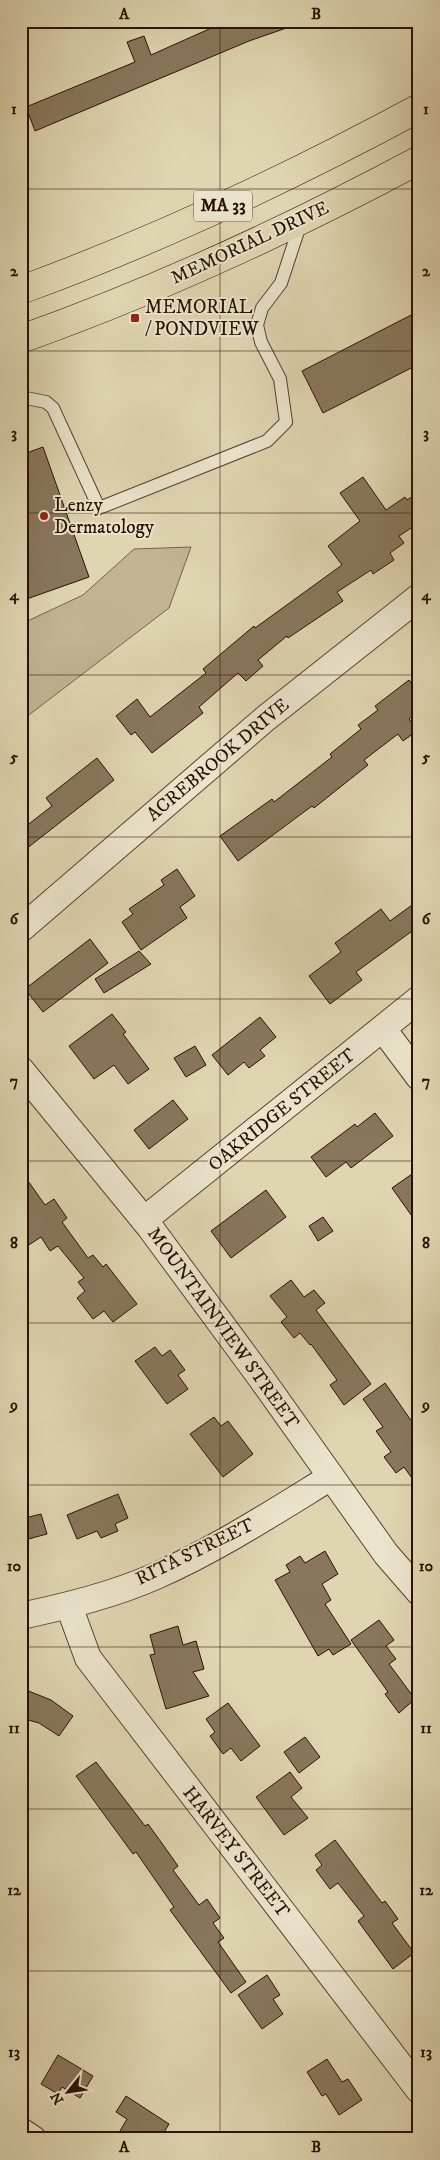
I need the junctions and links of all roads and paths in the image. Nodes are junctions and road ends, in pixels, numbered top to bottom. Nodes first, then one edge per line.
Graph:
1 (419, 108) edge
2 (419, 160) edge
3 (301, 221) junction
4 (21, 290) edge
5 (21, 339) edge
6 (21, 397) edge
7 (419, 597) edge
8 (21, 929) edge
9 (419, 999) edge
10 (383, 1029) junction
11 (21, 1070) edge
12 (419, 1077) edge
13 (144, 1220) junction
14 (331, 1477) junction
15 (419, 1592) edge
16 (70, 1606) junction
17 (21, 1616) edge
18 (419, 2090) edge
19 (21, 2131) edge
20 (33, 2139) edge

1 - 4 main road, MA 33
2 - 3 main road, MEMORIAL DRIVE / MA 33
3 - 5 main road, MEMORIAL DRIVE / MA 33
3 - 6 lane
7 - 8 street, ACREBROOK DRIVE
9 - 10 street, OAKRIDGE STREET
10 - 12 street
10 - 13 street, OAKRIDGE STREET
11 - 13 street, MOUNTAINVIEW STREET
13 - 14 street, MOUNTAINVIEW STREET
14 - 15 street, MOUNTAINVIEW STREET
14 - 16 street, RITA STREET
16 - 17 street, RITA STREET
16 - 18 street, HARVEY STREET
19 - 20 street

